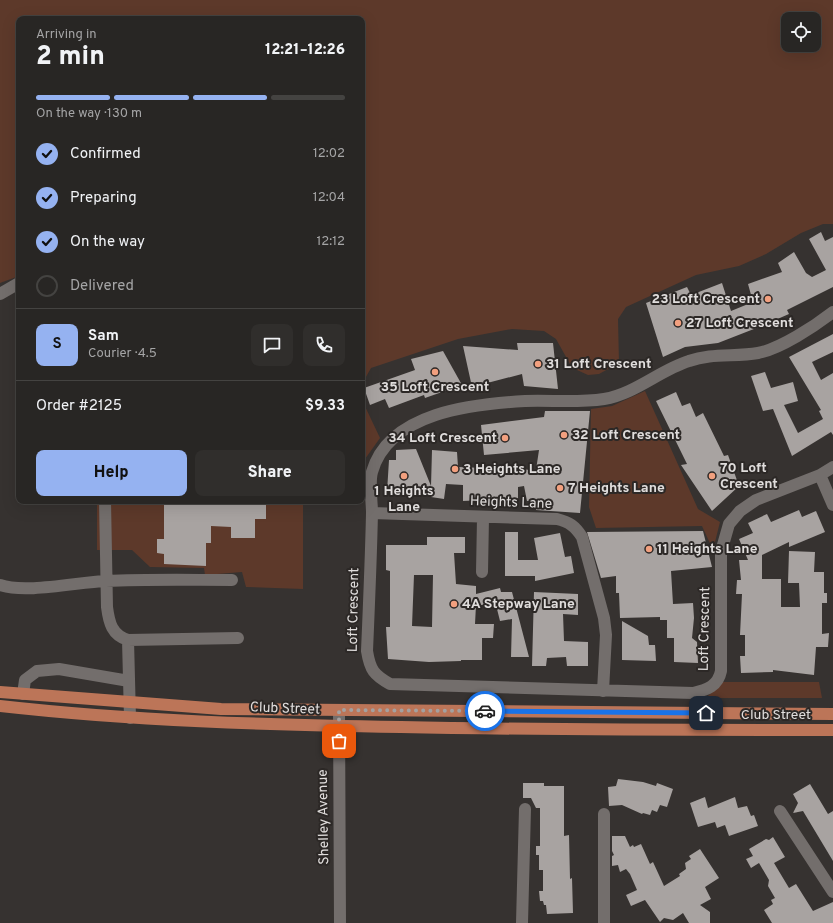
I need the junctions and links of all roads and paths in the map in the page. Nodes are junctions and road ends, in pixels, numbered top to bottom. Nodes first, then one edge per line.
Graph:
1 (16, 285) edge
2 (0, 294) edge
3 (833, 312) edge
4 (833, 468) edge
5 (820, 475) junction
6 (105, 504) edge
7 (833, 505) edge
8 (372, 513) junction
9 (483, 518) junction
10 (482, 572) dead end
11 (232, 580) dead end
12 (106, 581) junction
13 (0, 585) edge
14 (238, 638) dead end
15 (128, 640) junction
16 (129, 681) junction
17 (603, 691) junction
18 (0, 692) edge
19 (23, 694) junction
20 (131, 703) junction
21 (0, 706) edge
22 (339, 710) junction
23 (833, 714) edge
24 (130, 718) junction
25 (339, 726) junction
26 (833, 730) edge
27 (525, 809) dead end
28 (780, 811) dead end
29 (604, 814) dead end
30 (833, 892) edge
31 (340, 923) edge
32 (522, 923) edge
33 (604, 923) edge

1 - 2 street
3 - 8 street, Loft Crescent
4 - 5 street, Loft Crescent
5 - 7 street
5 - 17 street, Loft Crescent
6 - 12 street
8 - 9 street, Heights Lane
8 - 17 street, Loft Crescent
9 - 10 street
9 - 17 street, Heights Lane
11 - 12 street
12 - 13 street
12 - 15 street
14 - 15 street
15 - 16 street
16 - 19 street
16 - 20 street
18 - 19 main road, Club Street
19 - 20 main road, Club Street
20 - 22 main road, Club Street
20 - 24 street
21 - 24 main road, Club Street
22 - 23 main road, Club Street
22 - 25 street, Shelley Avenue
24 - 25 main road, Club Street
25 - 26 main road, Club Street
25 - 31 street, Shelley Avenue
27 - 32 street
28 - 30 street
29 - 33 street

